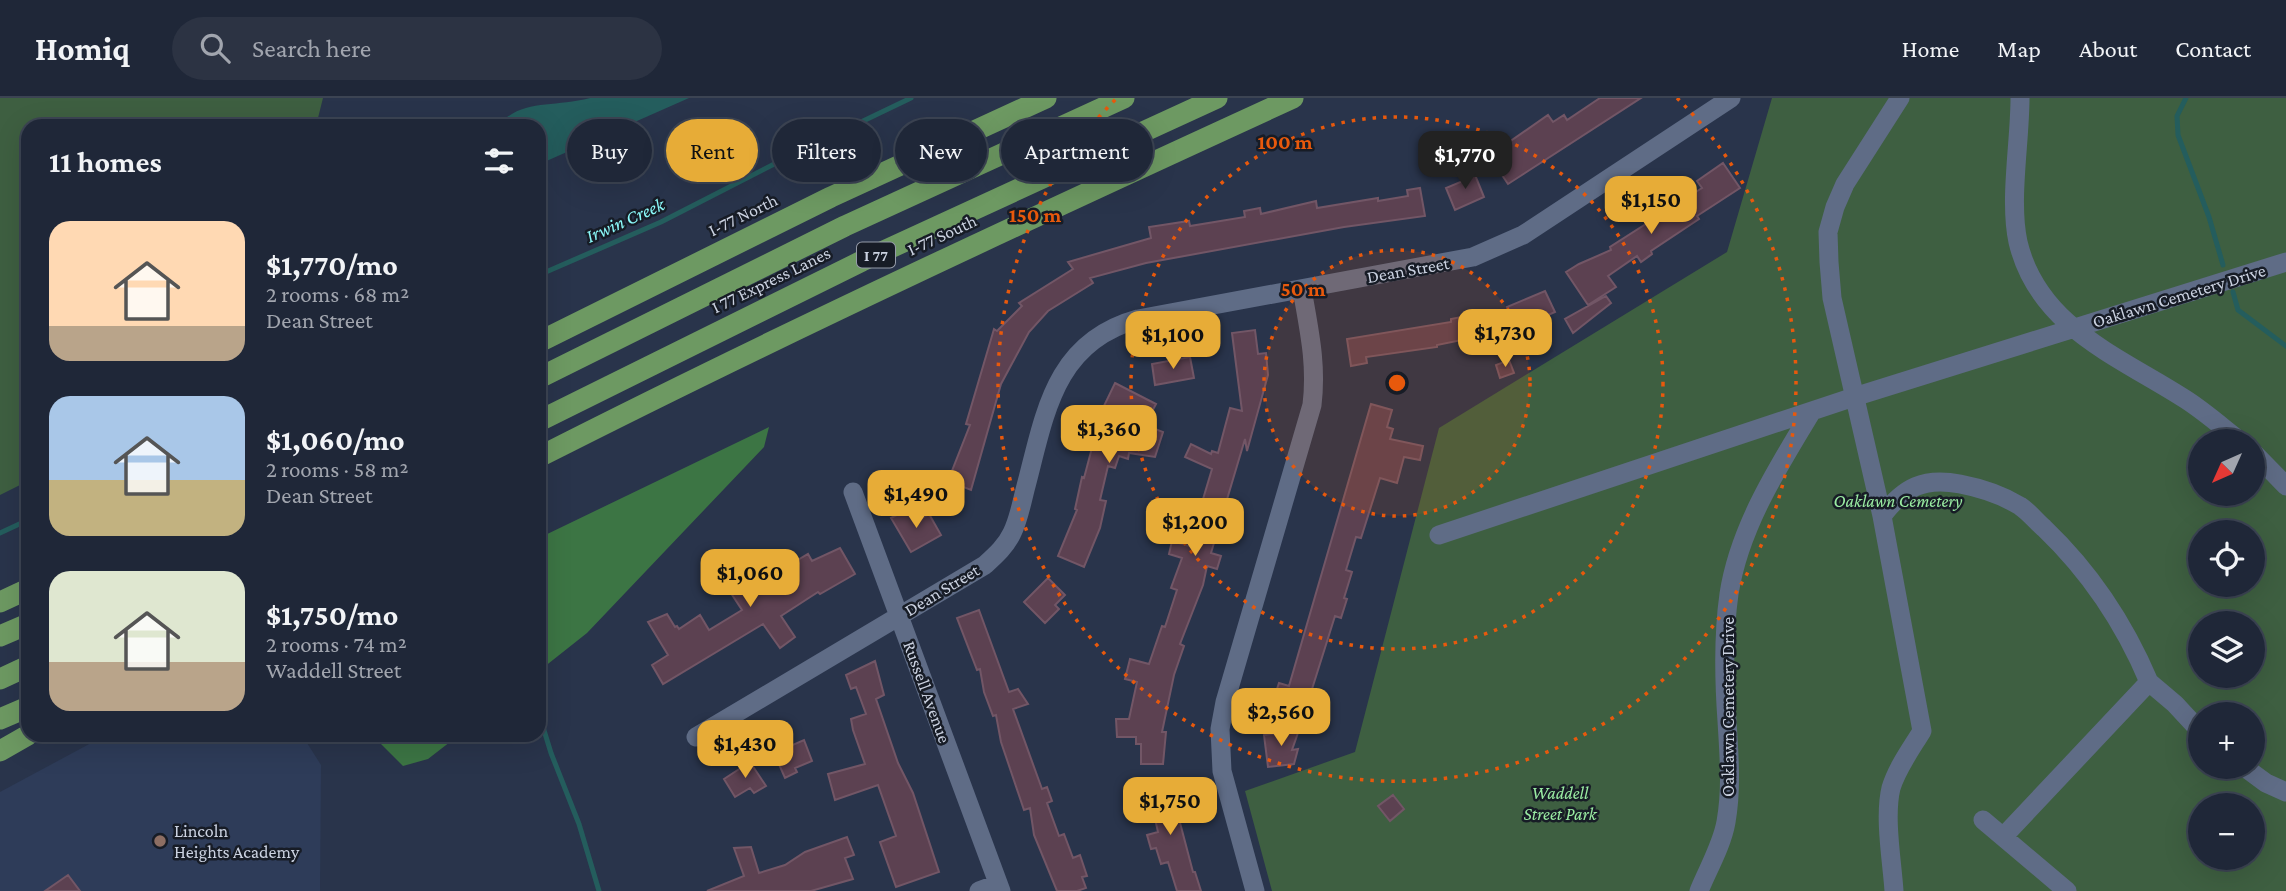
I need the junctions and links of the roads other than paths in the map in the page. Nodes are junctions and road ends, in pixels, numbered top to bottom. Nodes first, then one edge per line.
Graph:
1 (1046, 98) edge
2 (1124, 98) edge
3 (1217, 98) edge
4 (1293, 98) edge
5 (1731, 98) edge
6 (1900, 98) edge
7 (2020, 98) edge
8 (2286, 262) edge
9 (1302, 289) junction
10 (2072, 329) junction
11 (546, 339) edge
12 (546, 375) edge
13 (1854, 397) junction
14 (1812, 411) junction
15 (546, 418) edge
16 (2224, 429) edge
17 (546, 453) edge
18 (2265, 464) edge
19 (2286, 486) edge
20 (853, 492) dead end
21 (1882, 516) junction
22 (1439, 535) dead end
23 (21, 592) edge
24 (0, 602) edge
25 (899, 616) junction
26 (21, 627) edge
27 (0, 636) edge
28 (21, 669) edge
29 (0, 679) edge
30 (2149, 682) junction
31 (21, 710) edge
32 (2188, 718) edge
33 (0, 719) edge
34 (696, 737) dead end
35 (21, 739) edge
36 (0, 751) edge
37 (2261, 779) edge
38 (2286, 792) edge
39 (1983, 820) dead end
40 (2003, 837) junction
41 (1000, 887) edge
42 (979, 891) edge
43 (1255, 891) edge
44 (1699, 891) edge
45 (1894, 891) edge
46 (2067, 891) edge

1 - 11 highway, I-77 North
2 - 12 highway, I 77 Express Lanes / I 77
3 - 15 highway, I 77 Express Lanes / I 77
4 - 17 highway, I-77 South / I 77
5 - 9 street, Dean Street
6 - 13 street
7 - 10 street, Oaklawn Cemetery Drive
8 - 10 street, Oaklawn Cemetery Drive
9 - 25 street, Dean Street
9 - 43 street
10 - 13 street, Oaklawn Cemetery Drive
10 - 16 street, Oaklawn Cemetery Drive
13 - 14 street, Oaklawn Cemetery Drive
13 - 21 street
14 - 22 street, Oaklawn Cemetery Drive
14 - 44 street, Oaklawn Cemetery Drive
18 - 19 street
20 - 25 street, Russell Avenue
21 - 30 street
21 - 45 street
23 - 24 highway
25 - 34 street, Dean Street
25 - 41 street, Russell Avenue
26 - 27 highway
28 - 29 highway
30 - 32 street
30 - 40 street
31 - 33 highway
35 - 36 highway
37 - 38 street
39 - 40 street
40 - 46 street
41 - 42 street

